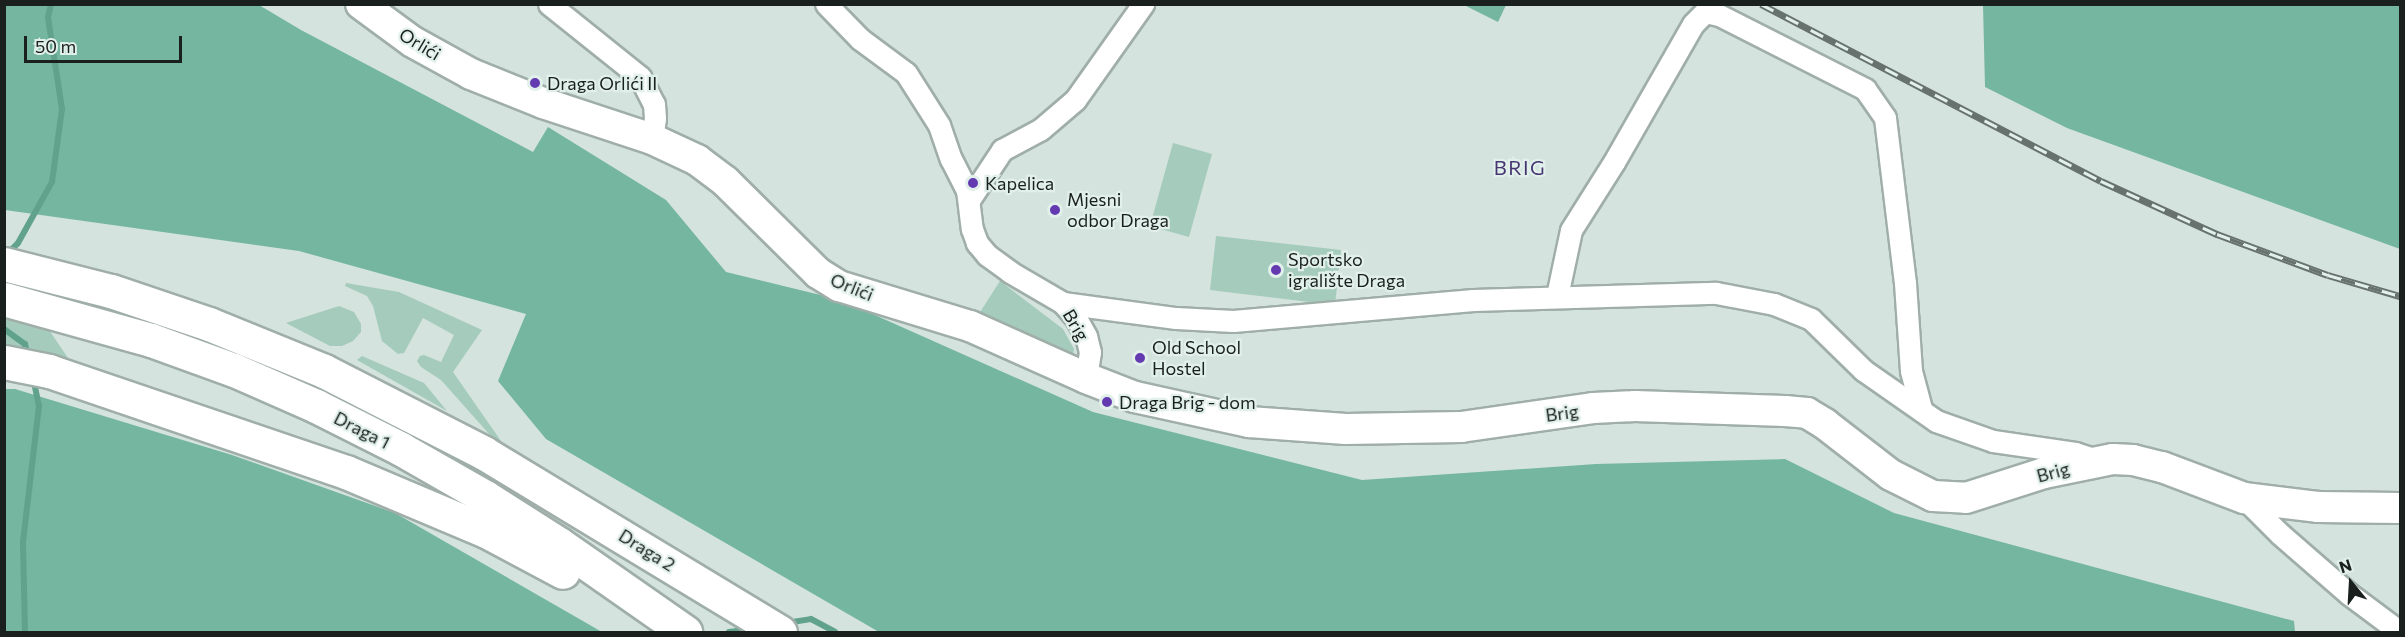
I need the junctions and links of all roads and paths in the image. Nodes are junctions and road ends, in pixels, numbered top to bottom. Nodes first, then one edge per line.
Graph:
1 (361, 4) edge
2 (549, 4) edge
3 (826, 4) edge
4 (1143, 4) edge
5 (1722, 10) edge
6 (652, 139) junction
7 (969, 200) junction
8 (4, 248) edge
9 (4, 264) edge
10 (1557, 296) junction
11 (4, 299) edge
12 (1062, 303) junction
13 (274, 340) junction
14 (4, 362) edge
15 (1086, 378) junction
16 (1921, 409) junction
17 (2097, 460) junction
18 (2244, 498) junction
19 (2400, 508) edge
20 (2400, 632) edge
21 (656, 633) edge
22 (685, 633) edge
23 (780, 633) edge

1 - 6 street, Orlići
2 - 6 street
3 - 7 street, Brig
4 - 7 street
5 - 10 street
5 - 16 street
6 - 15 street, Orlići
7 - 12 street, Brig
8 - 13 highway
9 - 13 highway
10 - 12 street, Brig
10 - 16 street, Brig
11 - 22 highway, Draga 1
12 - 15 street, Brig
13 - 23 highway, Draga 2
14 - 21 highway
15 - 17 street, Brig
16 - 17 street, Brig
17 - 18 street, Brig
18 - 19 street, Brig
18 - 20 street, Brig

